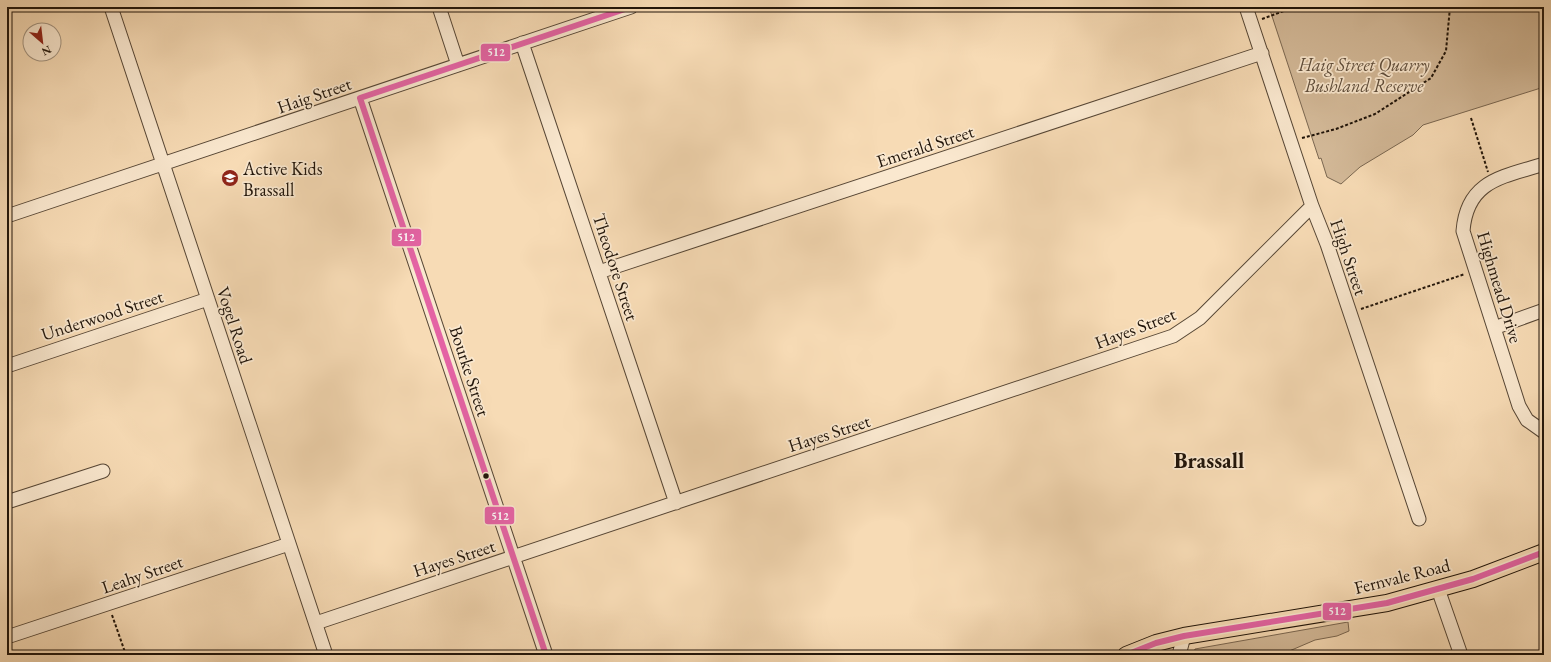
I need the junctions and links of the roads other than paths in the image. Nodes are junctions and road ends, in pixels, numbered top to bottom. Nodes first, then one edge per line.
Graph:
1 (111, 7) edge
2 (439, 7) edge
3 (631, 7) edge
4 (1246, 7) edge
5 (522, 43) junction
6 (1262, 53) junction
7 (458, 65) junction
8 (360, 98) junction
9 (163, 164) junction
10 (1544, 164) edge
11 (1312, 206) junction
12 (7, 216) edge
13 (599, 272) junction
14 (208, 299) junction
15 (1544, 310) edge
16 (1494, 328) junction
17 (7, 366) edge
18 (1544, 432) edge
19 (103, 471) dead end
20 (7, 502) edge
21 (676, 503) junction
22 (1419, 519) dead end
23 (289, 544) junction
24 (1544, 552) edge
25 (513, 557) junction
26 (1438, 589) junction
27 (316, 623) junction
28 (8, 635) edge
29 (1184, 636) junction
30 (326, 655) edge
31 (546, 655) edge
32 (1126, 655) edge
33 (1179, 655) edge
34 (1461, 655) edge

1 - 9 street, Vogel Road
2 - 7 street
3 - 5 street, Haig Street
4 - 6 street, High Street
5 - 7 street, Haig Street
5 - 13 street, Theodore Street
6 - 11 street, High Street
6 - 13 street, Emerald Street
7 - 8 street, Haig Street
8 - 9 street, Haig Street
8 - 25 street, Bourke Street
9 - 12 street, Haig Street
9 - 14 street, Vogel Road
10 - 16 street, Highmead Drive
11 - 21 street, Hayes Street
11 - 22 street, High Street
13 - 21 street, Theodore Street
14 - 17 street, Underwood Street
14 - 23 street, Vogel Road
15 - 16 street
16 - 18 street, Highmead Drive
19 - 20 street
21 - 25 street, Hayes Street
23 - 27 street, Vogel Road
23 - 28 street, Leahy Street
24 - 26 main road, Fernvale Road
25 - 27 street, Hayes Street
25 - 31 street, Bourke Street
26 - 29 main road, Fernvale Road
26 - 34 street
27 - 30 street, Vogel Road
29 - 32 main road, Fernvale Road
29 - 33 street

